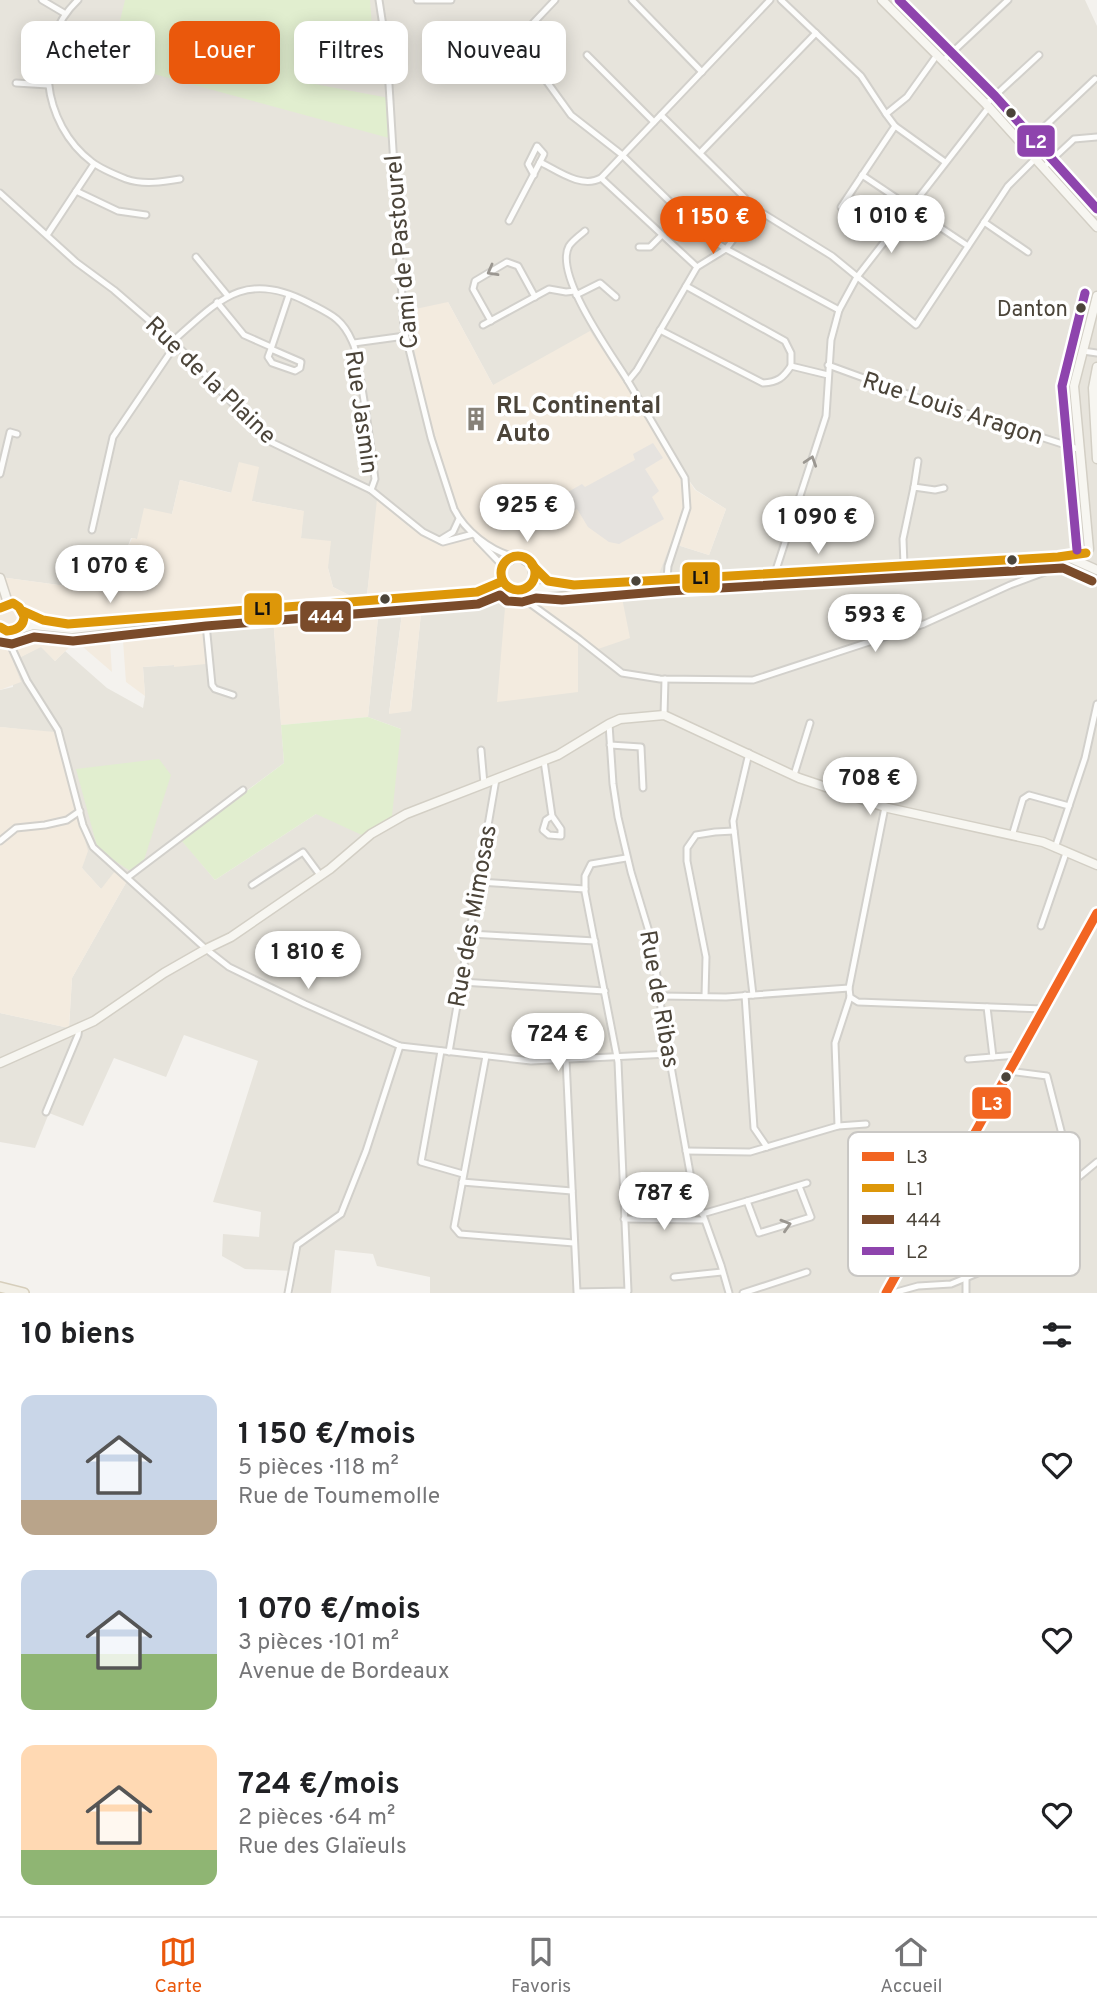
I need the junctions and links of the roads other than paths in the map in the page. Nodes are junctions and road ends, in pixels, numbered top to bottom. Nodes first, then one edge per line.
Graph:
1 (42, 0) edge
2 (78, 0) edge
3 (379, 0) edge
4 (417, 0) edge
5 (451, 0) edge
6 (555, 0) edge
7 (632, 0) edge
8 (770, 0) edge
9 (781, 0) edge
10 (882, 0) edge
11 (1008, 0) edge
12 (64, 13) junction
13 (61, 21) edge
14 (816, 33) junction
15 (587, 55) dead end
16 (1039, 55) dead end
17 (940, 58) junction
18 (702, 72) junction
19 (1095, 79) dead end
20 (16, 83) dead end
21 (48, 85) joint
22 (988, 106) junction
23 (886, 114) junction
24 (661, 115) junction
25 (654, 122) junction
26 (894, 126) junction
27 (1097, 137) edge
28 (1024, 146) junction
29 (700, 153) junction
30 (621, 155) junction
31 (1036, 158) junction
32 (540, 162) junction
33 (945, 162) junction
34 (94, 164) junction
35 (1044, 167) junction
36 (534, 175) junction
37 (862, 175) junction
38 (601, 178) junction
39 (180, 179) dead end
40 (76, 191) junction
41 (0, 194) edge
42 (841, 207) dead end
43 (911, 207) junction
44 (756, 209) junction
45 (146, 215) dead end
46 (509, 221) dead end
47 (984, 222) junction
48 (1097, 227) edge
49 (584, 230) dead end
50 (47, 235) junction
51 (662, 235) junction
52 (968, 246) junction
53 (639, 247) dead end
54 (726, 249) junction
55 (1028, 252) dead end
56 (196, 257) dead end
57 (697, 267) junction
58 (857, 277) junction
59 (686, 286) junction
60 (576, 293) junction
61 (289, 295) junction
62 (228, 296) junction
63 (1097, 296) edge
64 (535, 297) junction
65 (616, 297) dead end
66 (217, 302) junction
67 (839, 310) junction
68 (491, 321) junction
69 (483, 325) dead end
70 (660, 330) junction
71 (405, 336) junction
72 (175, 343) junction
73 (354, 343) junction
74 (271, 348) junction
75 (1083, 351) junction
76 (1097, 353) edge
77 (828, 365) junction
78 (791, 366) junction
79 (1097, 367) edge
80 (828, 375) junction
81 (628, 381) junction
82 (1095, 430) edge
83 (1077, 431) junction
84 (17, 434) dead end
85 (1079, 449) junction
86 (1096, 449) edge
87 (1097, 459) edge
88 (918, 461) dead end
89 (0, 474) edge
90 (914, 487) junction
91 (944, 488) dead end
92 (371, 490) junction
93 (459, 519) junction
94 (1097, 526) edge
95 (1087, 527) junction
96 (92, 530) dead end
97 (473, 534) junction
98 (440, 540) junction
99 (1091, 549) edge
100 (515, 557) junction
101 (1062, 557) junction
102 (532, 565) junction
103 (904, 565) junction
104 (1087, 565) junction
105 (501, 569) junction
106 (1097, 570) edge
107 (775, 573) junction
108 (0, 578) edge
109 (667, 579) junction
110 (503, 581) junction
111 (574, 585) junction
112 (525, 588) junction
113 (511, 589) junction
114 (526, 602) junction
115 (4, 606) edge
116 (23, 611) junction
117 (205, 614) junction
118 (190, 615) junction
119 (125, 618) junction
120 (93, 626) junction
121 (1, 629) edge
122 (19, 629) junction
123 (11, 645) junction
124 (665, 679) junction
125 (233, 695) dead end
126 (1097, 704) edge
127 (664, 715) junction
128 (810, 723) dead end
129 (609, 724) junction
130 (610, 745) junction
131 (481, 750) dead end
132 (749, 753) junction
133 (544, 761) junction
134 (794, 775) junction
135 (496, 779) junction
136 (484, 784) junction
137 (643, 788) dead end
138 (243, 790) dead end
139 (1069, 806) junction
140 (885, 807) junction
141 (80, 811) junction
142 (552, 816) dead end
143 (734, 831) junction
144 (1013, 836) junction
145 (0, 841) edge
146 (1055, 848) junction
147 (1066, 853) junction
148 (626, 858) junction
149 (1097, 865) edge
150 (320, 875) junction
151 (128, 877) junction
152 (479, 882) junction
153 (252, 885) dead end
154 (585, 889) junction
155 (1097, 913) edge
156 (1041, 926) dead end
157 (470, 934) junction
158 (595, 941) junction
159 (206, 949) junction
160 (461, 982) junction
161 (849, 988) junction
162 (605, 991) junction
163 (745, 995) junction
164 (753, 995) junction
165 (660, 996) junction
166 (705, 996) junction
167 (850, 997) junction
168 (987, 1007) junction
169 (1044, 1009) junction
170 (79, 1027) junction
171 (400, 1046) junction
172 (441, 1051) junction
173 (449, 1052) junction
174 (669, 1054) junction
175 (1018, 1055) junction
176 (486, 1056) junction
177 (617, 1056) junction
178 (993, 1057) junction
179 (566, 1059) junction
180 (968, 1059) dead end
181 (0, 1063) edge
182 (1009, 1071) junction
183 (46, 1112) dead end
184 (866, 1124) dead end
185 (838, 1126) junction
186 (976, 1131) edge
187 (1061, 1132) edge
188 (767, 1147) junction
189 (686, 1151) junction
190 (1097, 1162) edge
191 (463, 1174) junction
192 (1080, 1176) edge
193 (462, 1182) junction
194 (807, 1183) dead end
195 (799, 1186) junction
196 (572, 1191) junction
197 (747, 1201) junction
198 (703, 1217) junction
199 (624, 1219) junction
200 (574, 1243) junction
201 (722, 1272) junction
202 (807, 1272) dead end
203 (895, 1276) edge
204 (971, 1276) edge
205 (674, 1277) dead end
206 (966, 1278) junction
207 (0, 1287) edge
208 (24, 1293) edge
209 (288, 1293) edge
210 (729, 1293) edge
211 (743, 1293) edge
212 (886, 1293) edge
213 (893, 1293) edge
214 (966, 1293) edge

1 - 12 street
2 - 12 street
3 - 71 street, Cami de Pastourel
4 - 5 street
6 - 30 street
7 - 18 street
8 - 18 street
9 - 14 street
10 - 17 main road
11 - 17 street
12 - 13 street
14 - 23 street
14 - 29 street
15 - 25 street
16 - 22 street
17 - 22 main road
17 - 23 street
18 - 24 street
19 - 28 street
20 - 21 street
21 - 34 street
22 - 28 main road
22 - 33 street
23 - 26 street
24 - 25 street
24 - 29 street
25 - 30 street
26 - 33 street
26 - 37 street
27 - 35 street
28 - 31 main road
29 - 44 street
30 - 38 street
30 - 54 street
31 - 35 main road
31 - 47 street
32 - 36 street
32 - 36 street
32 - 38 street
33 - 43 street
34 - 39 street
34 - 40 street
35 - 48 main road
36 - 46 street
37 - 42 street
37 - 43 street
38 - 51 street
40 - 45 street
40 - 50 street
41 - 50 street, Rue de la Plaine
43 - 52 street
43 - 58 street
44 - 54 street
44 - 58 street
47 - 52 street
47 - 55 street
49 - 60 street
50 - 72 street, Rue de la Plaine
51 - 53 street
51 - 57 street
52 - 58 street
54 - 57 street
54 - 67 street
56 - 62 street
57 - 59 street
58 - 67 street
59 - 70 street
59 - 78 street
60 - 64 street
60 - 65 street
60 - 81 street
61 - 62 street, Rue Jasmin
61 - 73 street, Rue Jasmin
61 - 74 street
62 - 66 street, Rue Jasmin
63 - 75 main road
64 - 68 street
64 -> 68 street
66 - 72 street, Rue Jasmin
66 - 74 street
67 - 77 street
68 - 69 street
70 - 78 street
70 - 81 street
71 - 73 street
71 - 93 street, Cami de Pastourel
72 - 92 street, Rue de la Plaine
72 - 96 street, Rue Jasmin
73 - 92 street, Rue Jasmin
74 - 74 street
75 - 76 street
75 - 83 main road
77 - 80 street
77 - 85 street, Rue Louis Aragon
78 - 80 street
79 - 82 main road
107 -> 80 street
81 - 109 street
82 - 83 main road
82 - 86 main road
83 - 85 main road
84 - 89 street
85 - 86 main road
85 - 95 main road
86 - 87 main road
88 - 90 street
90 - 91 street
90 - 103 street
92 - 98 street, Rue de la Plaine
93 - 97 street, Cami de Pastourel
93 - 98 street
94 - 95 main road
95 - 99 main road
97 - 98 street
97 - 100 street, Cami de Pastourel
97 - 105 street, Cami de Pastourel
99 - 101 main road
99 - 104 main road
100 - 102 main road
100 - 105 main road
101 - 103 main road
101 - 104 main road
101 - 124 street
102 - 111 main road
102 - 112 main road
103 - 107 main road
104 - 106 main road
105 - 110 main road
107 - 109 main road
108 - 115 main road
109 - 111 main road
110 - 113 main road
110 - 117 main road
111 - 112 main road
112 - 113 main road
112 - 114 street
113 - 114 street
114 - 124 street
115 - 116 main road
116 - 119 main road
116 - 122 main road
117 - 118 main road
117 - 125 street
118 - 119 main road
118 - 120 main road
119 - 120 main road
120 - 122 main road
121 - 122 main road
121 - 123 street
122 - 123 street
123 - 141 street
124 - 127 street
126 - 139 street
127 - 129 main road
127 - 132 main road
128 - 134 street
129 - 130 street, Rue de Ribas
129 - 133 main road
130 - 137 street
130 - 148 street, Rue de Ribas
131 - 136 street
132 - 134 main road
132 - 143 street
133 - 135 main road
133 - 142 street
134 - 140 main road
135 - 136 main road
135 - 152 street, Rue des Mimosas
136 - 150 main road
138 - 151 street
139 - 144 street
139 - 146 street
140 - 144 main road
140 - 161 street
141 - 145 street
141 - 151 street
143 - 164 street
143 - 166 street
144 - 146 main road
146 - 147 main road
147 - 149 main road
147 - 156 street
148 - 154 street
148 - 165 street, Rue de Ribas
150 - 153 street
150 - 159 main road
151 - 159 street
152 - 154 street
152 - 157 street, Rue des Mimosas
154 - 158 street
155 - 169 main road
157 - 158 street
157 - 160 street, Rue des Mimosas
158 - 162 street
159 - 170 main road
159 - 171 street
160 - 162 street
160 - 173 street, Rue des Mimosas
161 - 164 street
161 - 167 street
162 - 177 street
163 - 164 street
163 - 166 street
163 - 188 street
165 - 166 street
165 - 174 street, Rue de Ribas
167 - 168 street
167 - 185 street
168 - 169 street
168 - 178 street
169 - 175 main road
170 - 181 main road
170 - 183 street
171 - 172 street
171 - 209 street
172 - 173 street
172 - 191 street
173 - 176 street
174 - 177 street
174 - 189 street, Rue de Ribas
175 - 178 street
175 - 182 main road
176 - 179 street
176 - 191 street
177 - 179 street
177 - 199 street
178 - 180 street
179 - 196 street
182 - 186 main road
182 - 187 street
184 - 185 street
185 - 188 street
188 - 189 street
189 - 198 street, Rue de Ribas
190 - 192 street
191 - 193 street
193 - 196 street
193 - 200 street
194 - 195 street
195 - 197 street
197 -> 195 street
196 - 200 street
197 - 198 street
198 - 199 street
198 - 201 street, Rue de Ribas
199 - 200 street
201 - 205 street
201 - 210 street, Rue de Ribas
202 - 211 street
203 - 212 main road
204 - 206 street
206 - 213 street
206 - 214 street
207 - 208 main road

